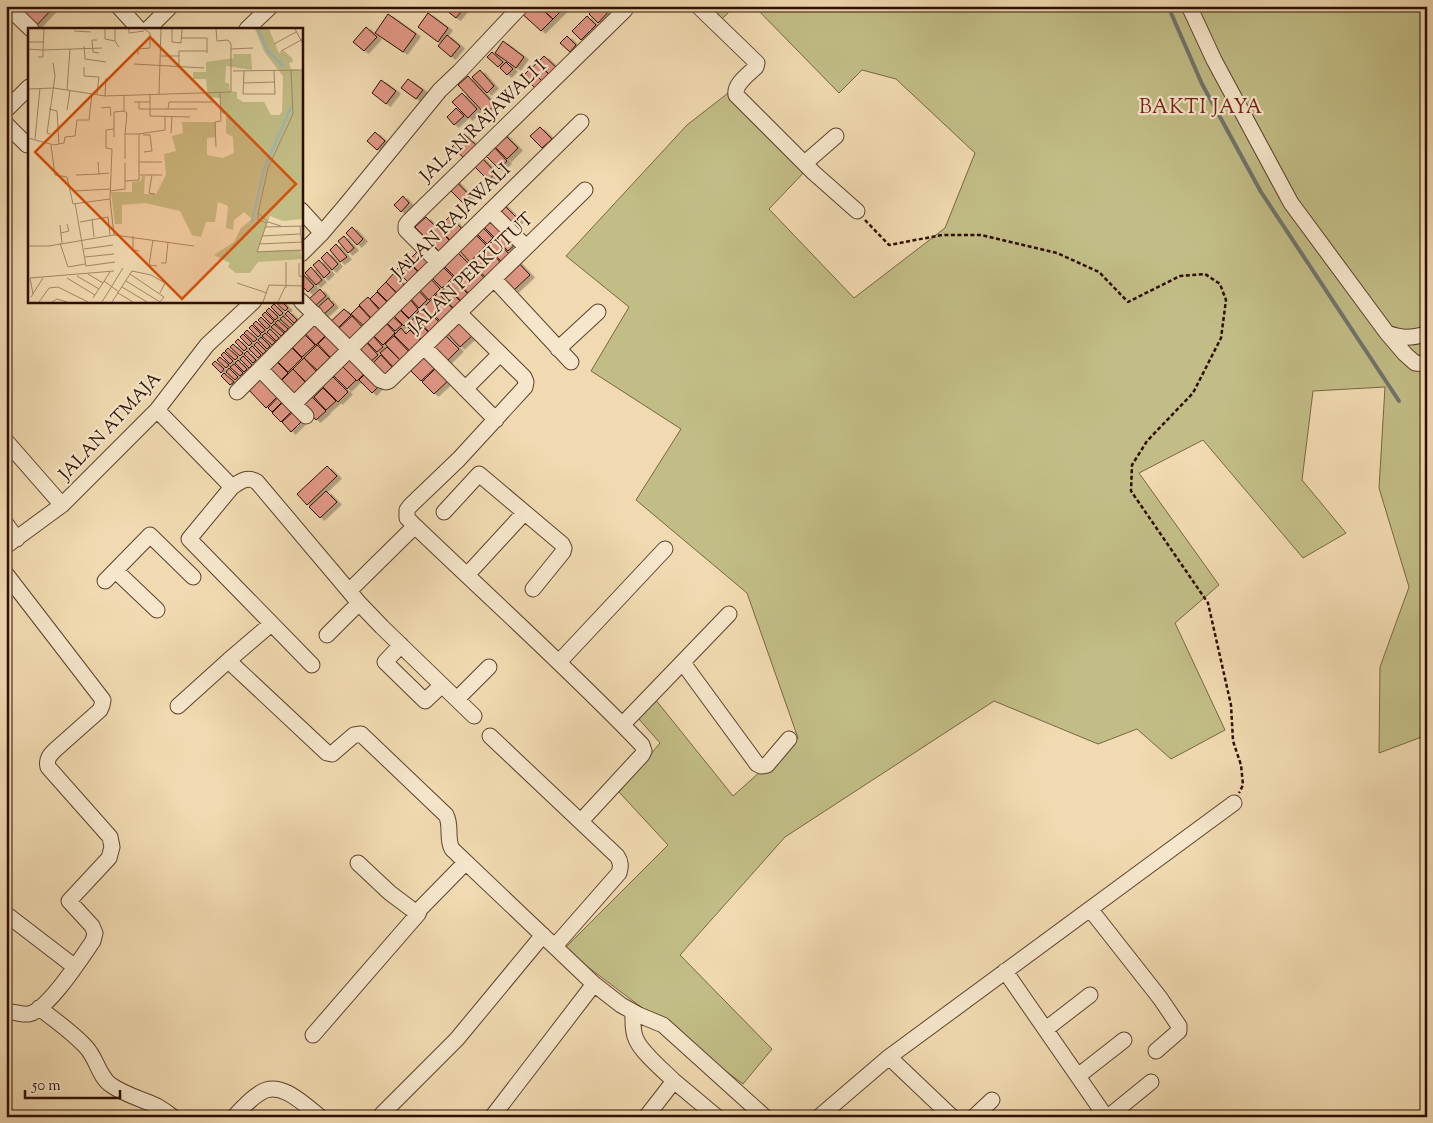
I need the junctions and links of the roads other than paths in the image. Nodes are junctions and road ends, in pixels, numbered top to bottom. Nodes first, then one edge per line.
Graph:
1 (7, 6) edge
2 (118, 6) edge
3 (171, 6) edge
4 (270, 6) edge
5 (520, 6) edge
6 (698, 6) edge
7 (1189, 6) edge
8 (624, 10) dead end
9 (30, 28) edge
10 (138, 28) edge
11 (149, 28) edge
12 (248, 28) edge
13 (28, 88) edge
14 (6, 110) edge
15 (581, 122) dead end
16 (6, 124) edge
17 (836, 136) dead end
18 (27, 145) dead end
19 (805, 163) junction
20 (585, 190) dead end
21 (302, 211) edge
22 (490, 211) junction
23 (857, 211) road end
24 (322, 233) junction
25 (526, 247) junction
26 (302, 253) edge
27 (438, 262) junction
28 (494, 279) junction
29 (253, 302) edge
30 (302, 302) edge
31 (598, 312) dead end
32 (459, 313) junction
33 (315, 314) junction
34 (1387, 333) junction
35 (1427, 334) edge
36 (424, 347) junction
37 (350, 349) junction
38 (558, 349) junction
39 (500, 354) junction
40 (571, 362) dead end
41 (1427, 364) edge
42 (260, 369) junction
43 (465, 389) junction
44 (237, 392) dead end
45 (294, 404) junction
46 (157, 410) junction
47 (306, 416) dead end
48 (496, 420) junction
49 (6, 441) edge
50 (232, 487) junction
51 (62, 505) junction
52 (444, 512) dead end
53 (524, 513) junction
54 (6, 524) edge
55 (415, 526) junction
56 (189, 539) junction
57 (12, 542) edge
58 (665, 549) dead end
59 (171, 556) junction
60 (6, 574) edge
61 (467, 575) junction
62 (193, 577) dead end
63 (532, 589) dead end
64 (354, 597) junction
65 (157, 610) dead end
66 (729, 614) dead end
67 (271, 624) junction
68 (327, 636) dead end
69 (401, 646) junction
70 (229, 660) junction
71 (558, 662) junction
72 (683, 663) junction
73 (312, 665) dead end
74 (489, 667) dead end
75 (442, 685) junction
76 (457, 699) junction
77 (178, 706) dead end
78 (474, 716) dead end
79 (623, 724) junction
80 (490, 736) dead end
81 (789, 739) dead end
82 (1234, 803) road end
83 (581, 821) junction
84 (466, 862) junction
85 (358, 863) dead end
86 (1090, 909) junction
87 (6, 914) edge
88 (418, 914) junction
89 (543, 935) junction
90 (555, 946) junction
91 (75, 967) junction
92 (1005, 971) junction
93 (594, 984) junction
94 (1090, 995) dead end
95 (39, 1008) junction
96 (6, 1012) edge
97 (633, 1012) junction
98 (1046, 1029) junction
99 (313, 1035) dead end
100 (1124, 1040) dead end
101 (1156, 1051) dead end
102 (889, 1056) junction
103 (1078, 1076) junction
104 (674, 1081) junction
105 (1151, 1082) dead end
106 (992, 1100) dead end
107 (382, 1114) dead end
108 (173, 1117) edge
109 (234, 1117) edge
110 (320, 1117) edge
111 (492, 1117) edge
112 (646, 1117) edge
113 (717, 1117) edge
114 (766, 1117) edge
115 (819, 1117) edge
116 (952, 1117) edge
117 (974, 1117) edge
118 (1107, 1117) edge

1 - 9 street
2 - 10 street
3 - 11 street
4 - 12 street
5 - 24 street
6 - 19 street
7 - 34 street
8 - 27 street, JALAN RAJAWALI I
13 - 14 street
15 - 22 street, JALAN RAJAWALI
16 - 18 street
17 - 19 street
19 - 23 street
20 - 25 street, JALAN PERKUTUT
21 - 24 street
22 - 25 street
22 - 27 street, JALAN RAJAWALI
24 - 26 street
25 - 28 street, JALAN PERKUTUT
27 - 37 street, JALAN RAJAWALI
28 - 32 street, JALAN PERKUTUT
28 - 38 street
29 - 46 street, JALAN ATMAJA
30 - 33 street
31 - 38 street
32 - 36 street, JALAN PERKUTUT
32 - 39 street
33 - 37 street
33 - 42 street
34 - 35 street
34 - 41 street
36 - 37 street, JALAN PERKUTUT
36 - 43 street
37 - 45 street, JALAN RAJAWALI
38 - 40 street
39 - 43 street
39 - 48 street
42 - 44 street
42 - 45 street
43 - 48 street
45 - 47 street
46 - 50 street
46 - 51 street, JALAN ATMAJA
48 - 55 street
49 - 51 street
50 - 56 street
50 - 64 street
51 - 57 street, JALAN ATMAJA
52 - 53 street
53 - 61 street
53 - 63 street
54 - 57 street
55 - 61 street
55 - 64 street
56 - 59 street
56 - 67 street
58 - 71 street
59 - 62 street
59 - 65 street
60 - 91 street
61 - 71 street
64 - 68 street
64 - 69 street
66 - 72 street
67 - 70 street
67 - 73 street
69 - 75 street
69 - 75 street
70 - 77 street
70 - 84 street
71 - 79 street
72 - 79 street
72 - 81 street
74 - 76 street
75 - 76 street
76 - 78 street
79 - 83 street
80 - 83 street
82 - 86 street
83 - 90 street
84 - 88 street
84 - 89 street
85 - 88 street
86 - 92 street
86 - 101 street
87 - 91 street
88 - 99 street
89 - 90 street
89 - 107 street
90 - 93 street
91 - 95 street
92 - 98 street
92 - 102 street
93 - 97 street
93 - 111 street
94 - 98 street
95 - 96 street
95 - 108 street
97 - 104 street
97 - 114 street
98 - 103 street
100 - 103 street
102 - 115 street
102 - 116 street
103 - 118 street
104 - 112 street
104 - 113 street
105 - 118 street
106 - 117 street
109 - 110 street

